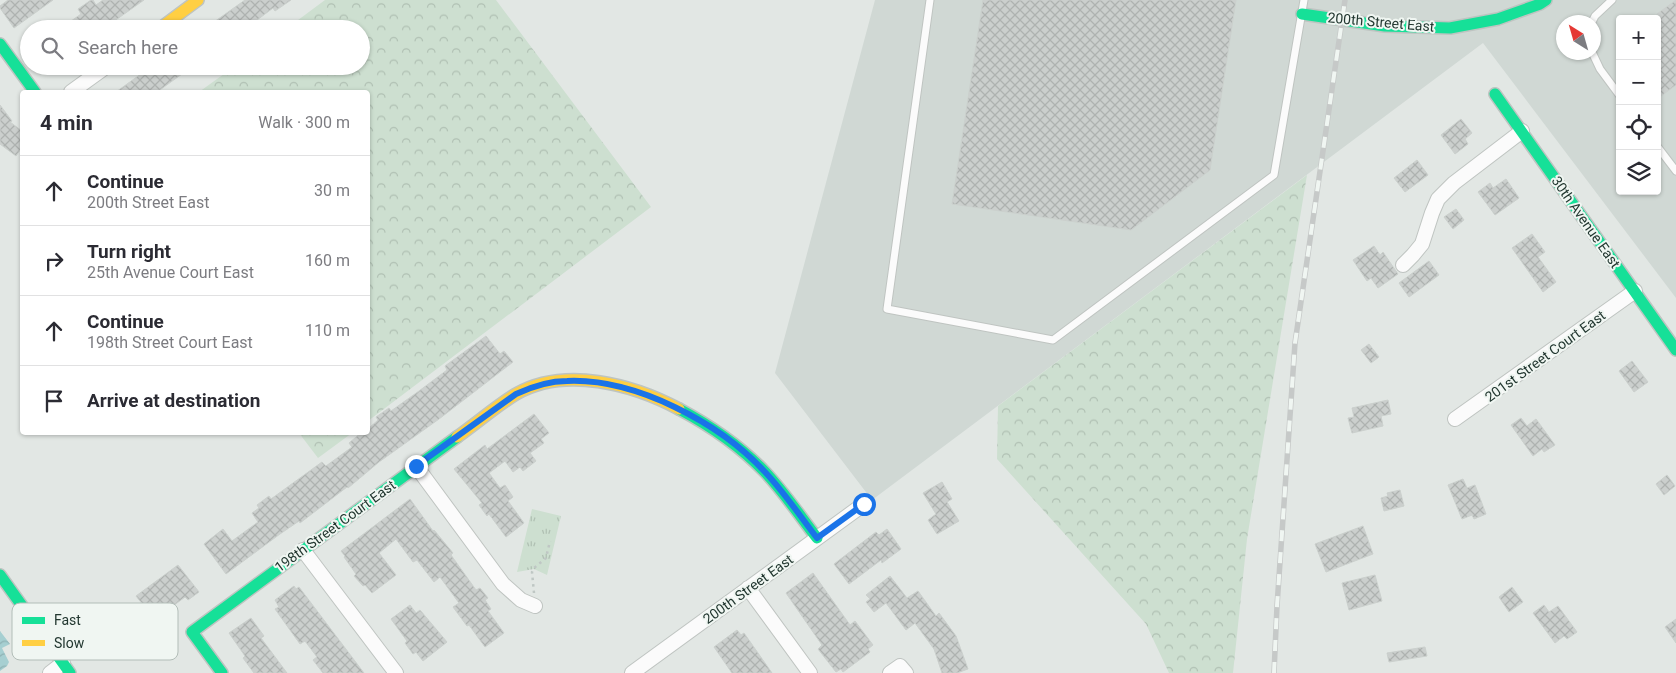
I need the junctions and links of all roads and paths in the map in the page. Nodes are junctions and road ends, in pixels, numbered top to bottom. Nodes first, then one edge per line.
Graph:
1 (198, 0) edge
2 (930, 0) edge
3 (1304, 0) edge
4 (1546, 0) edge
5 (1612, 0) edge
6 (1302, 14) junction
7 (1596, 15) edge
8 (171, 20) edge
9 (0, 44) edge
10 (1596, 60) edge
11 (20, 71) edge
12 (23, 75) edge
13 (96, 75) edge
14 (34, 90) edge
15 (75, 90) edge
16 (1616, 90) edge
17 (1495, 94) dead end
18 (1522, 132) junction
19 (1660, 150) edge
20 (1676, 172) edge
21 (1403, 264) dead end
22 (1635, 291) junction
23 (1676, 350) edge
24 (1455, 419) dead end
25 (416, 466) junction
26 (864, 504) dead end
27 (817, 538) junction
28 (550, 541) dead end
29 (303, 550) junction
30 (0, 576) edge
31 (748, 588) junction
32 (19, 603) edge
33 (535, 606) joint
34 (66, 668) edge
35 (50, 673) edge
36 (222, 673) edge
37 (396, 673) edge
38 (632, 673) edge
39 (810, 673) edge

1 - 8 street
2 - 6 lane
3 - 6 lane
4 - 6 street, 200th Street East
5 - 7 lane
9 - 11 street
10 - 16 lane
12 - 14 street
13 - 15 street
17 - 18 street, 30th Avenue East
18 - 21 street
18 - 22 street, 30th Avenue East
19 - 20 lane
22 - 23 street, 30th Avenue East
22 - 24 street, 201st Street Court East
25 - 27 street, 198th Street Court East
25 - 29 street, 198th Street Court East
25 - 33 street
26 - 27 street, 200th Street East
27 - 31 street, 200th Street East
28 - 33 path
29 - 36 street, 198th Street Court East
29 - 37 street
30 - 32 street
31 - 38 street, 200th Street East
31 - 39 street
34 - 35 street

